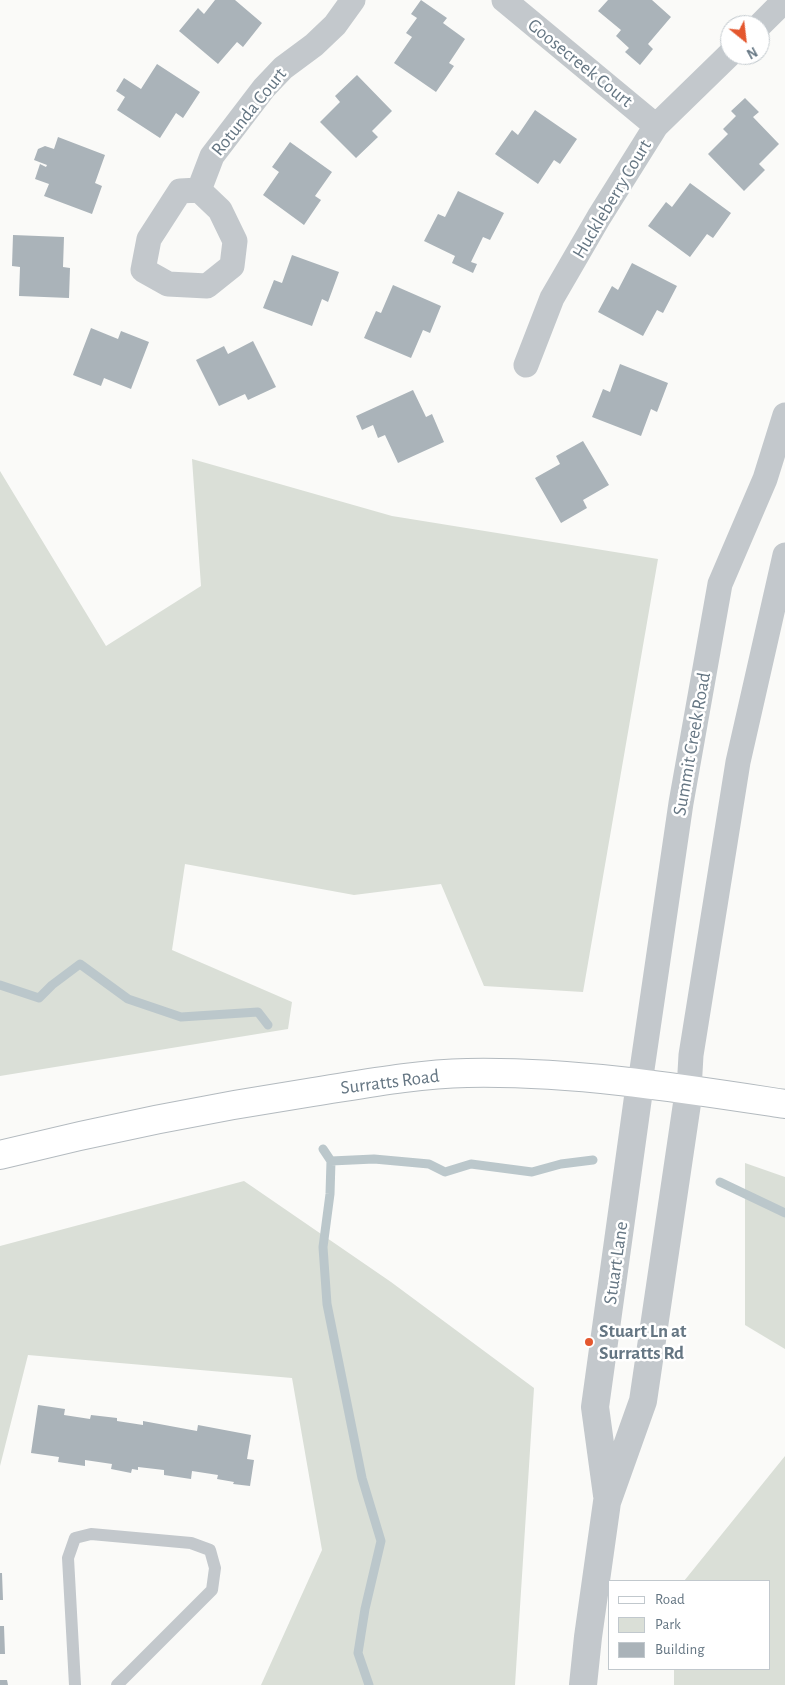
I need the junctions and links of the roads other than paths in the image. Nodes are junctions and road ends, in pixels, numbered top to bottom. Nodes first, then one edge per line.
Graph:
1 (353, 0) edge
2 (504, 0) edge
3 (785, 0) edge
4 (770, 15) edge
5 (720, 64) edge
6 (656, 126) junction
7 (198, 190) dead end
8 (526, 365) dead end
9 (785, 415) edge
10 (785, 555) edge
11 (640, 1083) junction
12 (690, 1090) junction
13 (785, 1104) edge
14 (0, 1155) edge
15 (607, 1502) junction
16 (75, 1685) edge
17 (117, 1685) edge
18 (583, 1685) edge

1 - 7 street, Rotunda Court
2 - 6 street, Goosecreek Court
3 - 4 street
5 - 6 street, Huckleberry Court
6 - 8 street, Huckleberry Court
9 - 11 street, Summit Creek Road
10 - 12 street
11 - 12 main road, Surratts Road
11 - 14 main road, Surratts Road
11 - 15 street, Stuart Lane
12 - 13 main road, Surratts Road
12 - 15 street, Stuart Lane
15 - 18 street, Stuart Lane
16 - 17 lane

